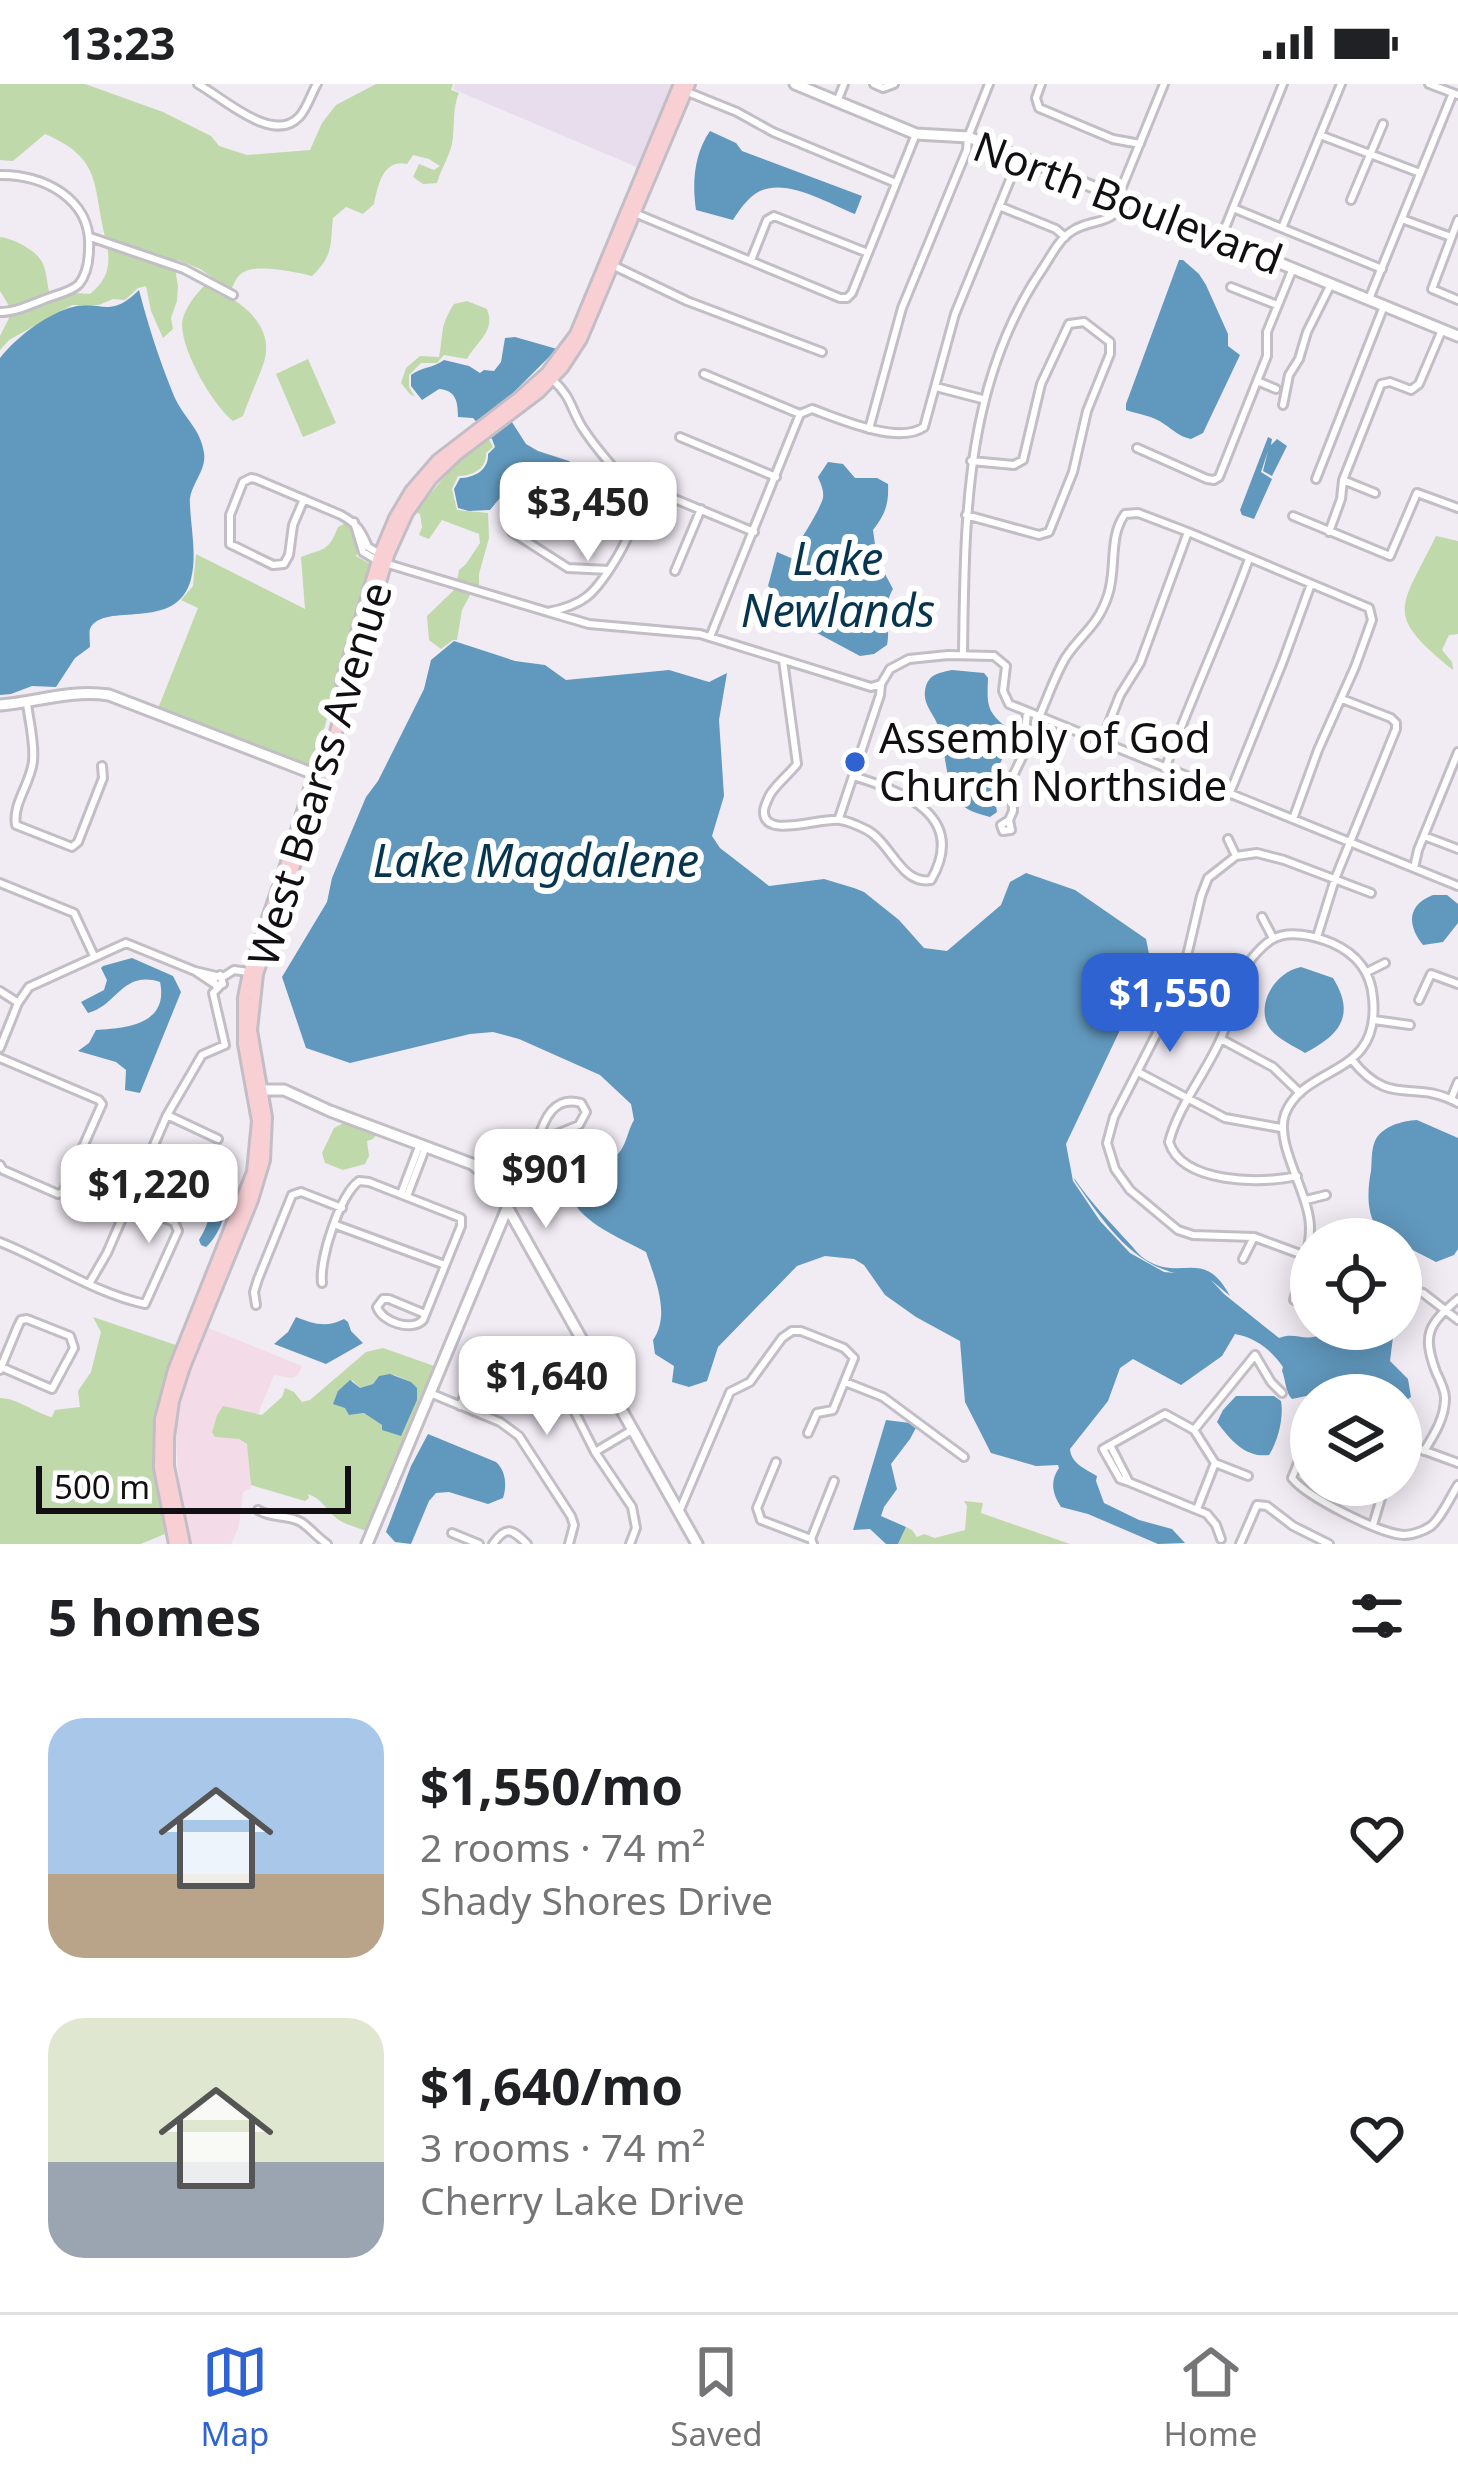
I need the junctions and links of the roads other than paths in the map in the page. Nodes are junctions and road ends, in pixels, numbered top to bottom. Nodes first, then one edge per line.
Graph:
1 (198, 84) edge
2 (317, 84) edge
3 (796, 84) edge
4 (844, 84) edge
5 (874, 84) edge
6 (894, 84) edge
7 (989, 84) edge
8 (1041, 84) edge
9 (1164, 84) edge
10 (1283, 84) edge
11 (1341, 84) edge
12 (1429, 84) edge
13 (683, 87) edge
14 (1456, 94) edge
15 (837, 102) junction
16 (1383, 124) dead end
17 (916, 134) junction
18 (1320, 135) junction
19 (968, 137) junction
20 (1140, 144) junction
21 (1370, 154) junction
22 (1020, 157) junction
23 (1420, 173) junction
24 (0, 175) edge
25 (896, 183) junction
26 (1122, 198) junction
27 (1351, 200) dead end
28 (999, 206) junction
29 (1233, 208) junction
30 (632, 212) junction
31 (1402, 219) junction
32 (1458, 220) edge
33 (1282, 228) junction
34 (90, 237) junction
35 (1065, 237) junction
36 (1451, 237) junction
37 (1220, 238) junction
38 (868, 254) junction
39 (750, 261) junction
40 (610, 264) junction
41 (1293, 268) junction
42 (1382, 269) junction
43 (1331, 284) junction
44 (1231, 287) dead end
45 (233, 295) dead end
46 (1370, 299) junction
47 (1458, 300) edge
48 (1277, 305) junction
49 (1384, 305) junction
50 (0, 312) edge
51 (1442, 330) junction
52 (1458, 336) edge
53 (822, 352) dead end
54 (704, 374) dead end
55 (549, 376) junction
56 (1257, 381) junction
57 (936, 387) junction
58 (1276, 389) dead end
59 (982, 399) junction
60 (1283, 405) dead end
61 (800, 414) junction
62 (869, 428) junction
63 (680, 436) dead end
64 (1137, 448) dead end
65 (971, 461) junction
66 (776, 476) junction
67 (1316, 479) dead end
68 (1343, 480) junction
69 (630, 488) junction
70 (1375, 493) dead end
71 (304, 500) junction
72 (1458, 508) edge
73 (701, 509) junction
74 (966, 515) junction
75 (1293, 516) dead end
76 (512, 532) dead end
77 (754, 532) junction
78 (1188, 532) junction
79 (1329, 532) junction
80 (381, 559) junction
81 (1249, 559) junction
82 (609, 570) junction
83 (675, 572) dead end
84 (1311, 584) junction
85 (570, 608) junction
86 (548, 612) junction
87 (572, 619) junction
88 (710, 637) junction
89 (962, 654) junction
90 (783, 660) junction
91 (880, 684) junction
92 (1342, 699) junction
93 (27, 703) junction
94 (0, 705) edge
95 (1027, 712) junction
96 (1039, 717) junction
97 (1102, 743) junction
98 (1458, 752) edge
99 (101, 766) dead end
100 (1165, 770) junction
101 (319, 776) junction
102 (853, 776) junction
103 (1229, 795) junction
104 (838, 820) junction
105 (1009, 820) dead end
106 (1292, 820) junction
107 (1424, 836) junction
108 (1228, 839) dead end
109 (1349, 843) junction
110 (1458, 849) edge
111 (1236, 856) junction
112 (1410, 867) junction
113 (1334, 879) junction
114 (0, 883) edge
115 (1458, 886) edge
116 (1371, 893) dead end
117 (1262, 917) dead end
118 (1317, 937) junction
119 (1273, 938) junction
120 (94, 956) junction
121 (1385, 963) dead end
122 (1367, 972) junction
123 (253, 973) junction
124 (218, 980) junction
125 (1458, 984) edge
126 (0, 991) edge
127 (1419, 1000) dead end
128 (18, 1003) junction
129 (1374, 1020) junction
130 (1410, 1025) dead end
131 (1221, 1039) junction
132 (0, 1048) edge
133 (0, 1058) edge
134 (1352, 1060) junction
135 (1138, 1072) junction
136 (1458, 1082) edge
137 (258, 1090) junction
138 (1300, 1093) junction
139 (1188, 1099) junction
140 (1455, 1101) edge
141 (167, 1115) junction
142 (1281, 1128) junction
143 (218, 1139) dead end
144 (537, 1142) junction
145 (423, 1145) junction
146 (0, 1165) edge
147 (1297, 1177) junction
148 (404, 1195) junction
149 (1326, 1195) dead end
150 (1306, 1200) junction
151 (128, 1204) junction
152 (508, 1206) junction
153 (342, 1208) junction
154 (1308, 1218) edge
155 (335, 1225) junction
156 (1254, 1237) junction
157 (0, 1242) edge
158 (1290, 1250) edge
159 (1243, 1259) dead end
160 (445, 1265) junction
161 (89, 1283) junction
162 (322, 1283) dead end
163 (1422, 1292) edge
164 (1458, 1299) edge
165 (256, 1305) dead end
166 (1446, 1310) junction
167 (425, 1314) junction
168 (1458, 1320) edge
169 (0, 1369) edge
170 (845, 1382) junction
171 (429, 1393) junction
172 (1282, 1393) dead end
173 (1446, 1396) junction
174 (1458, 1399) edge
175 (460, 1406) junction
176 (632, 1430) junction
177 (1194, 1430) junction
178 (808, 1433) dead end
179 (1424, 1450) joint
180 (595, 1452) junction
181 (964, 1457) dead end
182 (776, 1462) dead end
183 (1215, 1463) junction
184 (1458, 1463) edge
185 (160, 1468) junction
186 (1248, 1476) dead end
187 (834, 1480) dead end
188 (1458, 1485) edge
189 (1332, 1506) edge
190 (1378, 1506) edge
191 (176, 1508) junction
192 (1197, 1509) junction
193 (258, 1510) dead end
194 (679, 1512) junction
195 (1372, 1525) junction
196 (452, 1533) dead end
197 (812, 1541) edge
198 (1223, 1542) edge
199 (175, 1544) edge
200 (184, 1544) edge
201 (327, 1544) edge
202 (367, 1544) edge
203 (479, 1544) edge
204 (493, 1544) edge
205 (527, 1544) edge
206 (568, 1544) edge
207 (630, 1544) edge
208 (697, 1544) edge
209 (1240, 1544) edge
210 (1329, 1544) edge

1 - 2 street
3 - 15 street, North Boulevard
4 - 15 street
5 - 6 street
7 - 19 street
8 - 20 street
9 - 20 street
10 - 29 street
11 - 18 street
12 - 14 street
13 - 25 street
13 - 30 main road, West Bearss Avenue
14 - 23 street
15 - 17 street, North Boulevard
16 - 21 street
17 - 19 street, North Boulevard
17 - 25 street
18 - 21 street
18 - 33 street
19 - 22 street, North Boulevard
19 - 62 street
20 - 26 street
21 - 23 street
21 - 27 street
22 - 26 street, North Boulevard
22 - 28 street
23 - 31 street
24 - 34 street
25 - 38 street
26 - 35 street
26 - 37 street, North Boulevard
28 - 35 street
28 - 57 street
29 - 33 street
29 - 37 street
30 - 39 street
30 - 40 main road, West Bearss Avenue
31 - 36 street
31 - 42 street
32 - 36 street
33 - 42 street
34 - 45 street
34 - 50 street
35 - 59 street
36 - 47 street
37 - 41 street, North Boulevard
38 - 39 street
38 - 39 street
40 - 53 street
40 - 55 main road, West Bearss Avenue
41 - 43 street, North Boulevard
41 - 48 street
42 - 46 street
43 - 46 street, North Boulevard
43 - 60 street
44 - 48 street
46 - 49 street, North Boulevard
48 - 56 street
49 - 51 street, North Boulevard
49 - 67 street
51 - 52 street, North Boulevard
51 - 68 street
54 - 61 street
55 - 69 street
55 - 80 main road, West Bearss Avenue
56 - 58 street
56 - 64 street
57 - 59 street
57 - 62 street
59 - 65 street
61 - 62 street
61 - 66 street
63 - 66 street
65 - 74 street
65 - 74 street
66 - 77 street
68 - 70 street
68 - 79 street
69 - 73 street
69 - 82 street
71 - 71 street
71 - 80 street
72 - 79 street
73 - 77 street
73 - 83 street
74 - 89 street
75 - 79 street
76 - 82 street
77 - 88 street
78 - 81 street
78 - 96 street
78 - 97 street
80 - 86 street
80 - 101 main road, West Bearss Avenue
81 - 84 street
81 - 100 street
82 - 85 street
84 - 92 street
84 - 103 street
85 - 86 street
85 - 87 street
86 - 87 street
87 - 88 street
88 - 90 street
89 - 91 street
89 - 95 street
90 - 91 street
90 - 104 street
91 - 102 street
92 - 106 street
92 - 109 street
93 - 94 street
93 - 99 street
93 - 101 street
95 - 96 street
95 - 105 street
96 - 97 street
97 - 100 street
98 - 107 street
100 - 103 street
101 - 123 main road, West Bearss Avenue
102 - 104 street
102 - 104 street
103 - 106 street
106 - 109 street
107 - 110 street
107 - 112 street
108 - 111 street
109 - 112 street
109 - 113 street
111 - 113 street
111 - 135 street
112 - 115 street
113 - 116 street
113 - 118 street
114 - 120 street
117 - 119 street
118 - 119 street
118 - 122 street
119 - 131 street
120 - 124 street
120 - 128 street
121 - 122 street
122 - 129 street
123 - 124 street
123 - 137 main road, West Bearss Avenue
124 - 141 street
125 - 127 street
126 - 128 street
128 - 132 street
129 - 130 street
129 - 134 street
131 - 138 street
131 - 139 street
133 - 146 street
134 - 138 street
134 - 140 street
135 - 139 street
135 - 156 street
136 - 140 street
137 - 145 street
137 - 185 main road, West Bearss Avenue
137 - 191 main road, West Bearss Avenue
138 - 142 street
139 - 142 street
139 - 147 street
141 - 143 street
141 - 151 street
142 - 147 street
144 - 144 street
144 - 152 street
145 - 148 street
145 - 152 street
147 - 150 street
148 - 153 street
148 - 160 street
149 - 150 street
150 - 154 street
151 - 161 street
151 - 161 street
152 - 171 street
152 - 176 street
153 - 155 street
153 - 165 street
155 - 160 street
155 - 162 street
156 - 158 street
156 - 159 street
157 - 161 street
160 - 167 street
163 - 166 street
164 - 166 street
166 - 168 street
166 - 173 street
167 - 167 street
169 - 169 street
170 - 178 street
170 - 181 street
170 - 194 street
171 - 175 street
171 - 202 street
172 - 177 street
173 - 174 street
173 - 179 street
175 - 180 street
175 - 206 street
176 - 180 street
176 - 194 street
177 - 183 street
177 - 192 street
179 - 184 street
180 - 207 street
182 - 197 street
183 - 186 street
183 - 192 street
185 - 191 main road
185 - 199 main road, West Bearss Avenue
187 - 197 street
188 - 195 street
189 - 195 street
190 - 195 street
191 - 200 main road, West Bearss Avenue
192 - 198 street
193 - 201 street
194 - 208 street
196 - 203 street
204 - 205 street
209 - 210 street

